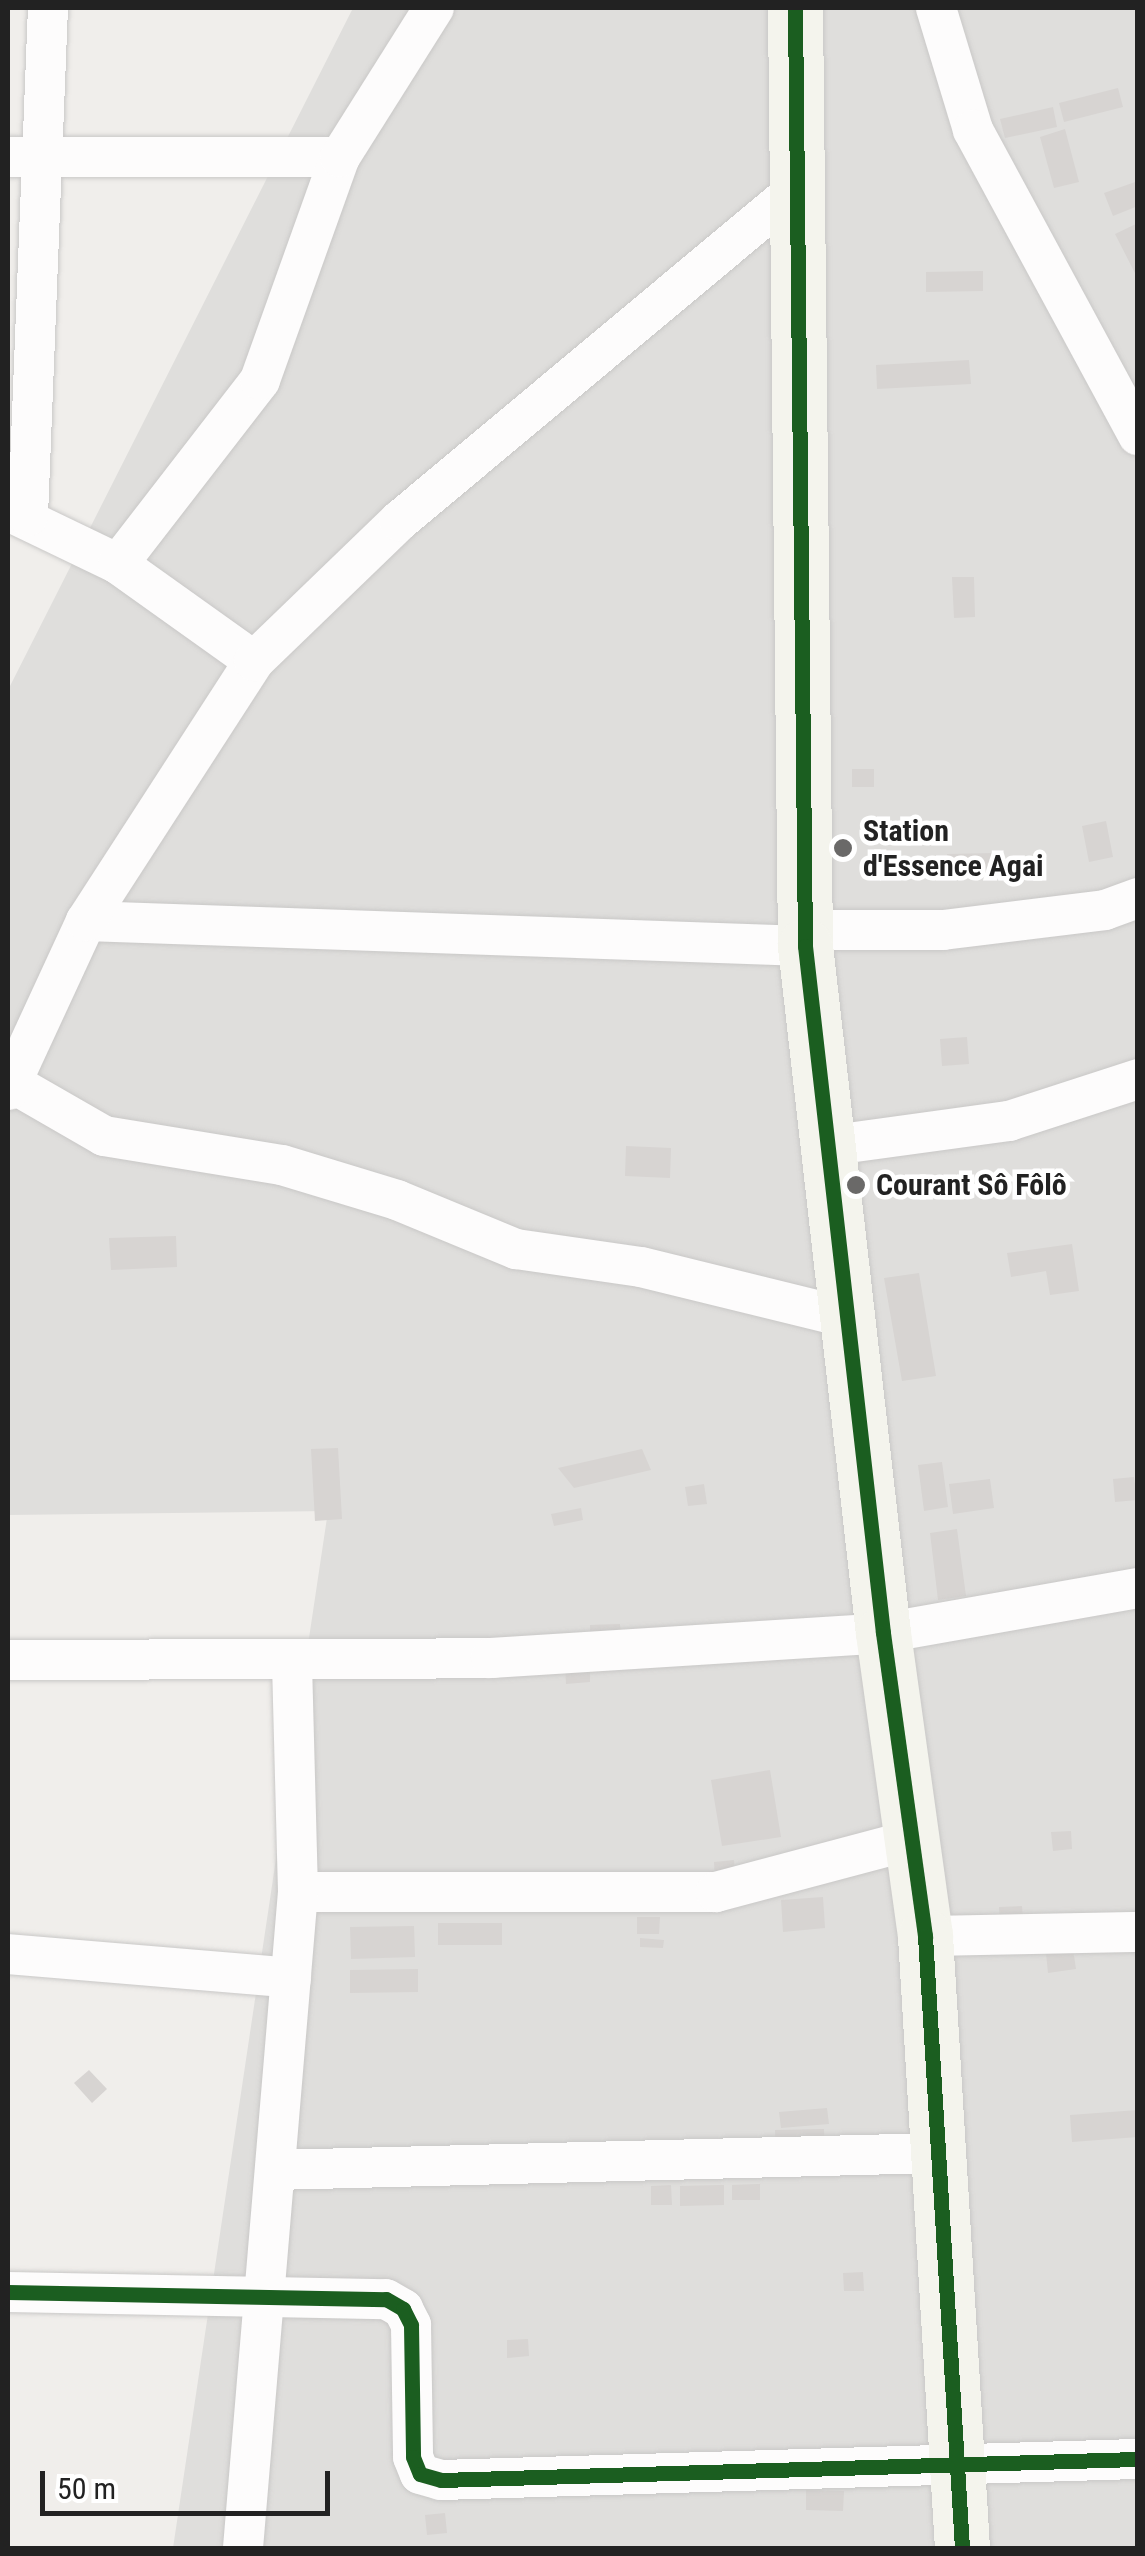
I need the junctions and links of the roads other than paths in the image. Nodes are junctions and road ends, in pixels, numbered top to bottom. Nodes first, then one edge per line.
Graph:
1 (48, 8) edge
2 (434, 8) edge
3 (795, 8) edge
4 (936, 8) edge
5 (340, 156) junction
6 (25, 158) edge
7 (798, 188) junction
8 (1138, 435) edge
9 (18, 514) edge
10 (118, 564) junction
11 (254, 661) junction
12 (1138, 898) edge
13 (86, 922) junction
14 (805, 938) junction
15 (1138, 1079) edge
16 (10, 1087) edge
17 (826, 1146) junction
18 (845, 1317) junction
19 (1138, 1588) edge
20 (883, 1632) junction
21 (292, 1659) junction
22 (8, 1660) edge
23 (912, 1840) junction
24 (298, 1892) junction
25 (1138, 1932) edge
26 (925, 1936) junction
27 (8, 1954) edge
28 (291, 1978) junction
29 (938, 2152) junction
30 (275, 2170) junction
31 (8, 2292) edge
32 (264, 2299) junction
33 (1138, 2458) edge
34 (958, 2467) junction
35 (243, 2548) edge
36 (962, 2548) edge

1 - 6 street
2 - 5 street
3 - 7 street
4 - 8 street
5 - 6 street
5 - 10 street
6 - 9 street
7 - 11 street
7 - 14 street
9 - 10 street
10 - 11 street
11 - 13 street
12 - 14 street
13 - 14 street
13 - 16 street
14 - 17 street
15 - 17 street
16 - 18 street
17 - 18 street
18 - 20 street
19 - 20 street
20 - 21 street
20 - 23 street
21 - 22 street
21 - 24 street
23 - 24 street
23 - 26 street
24 - 28 street
25 - 26 street
26 - 29 street
27 - 28 street
28 - 30 street
29 - 30 street
29 - 34 street
30 - 32 street
31 - 32 street
32 - 34 street
32 - 35 street
33 - 34 street
34 - 36 street

